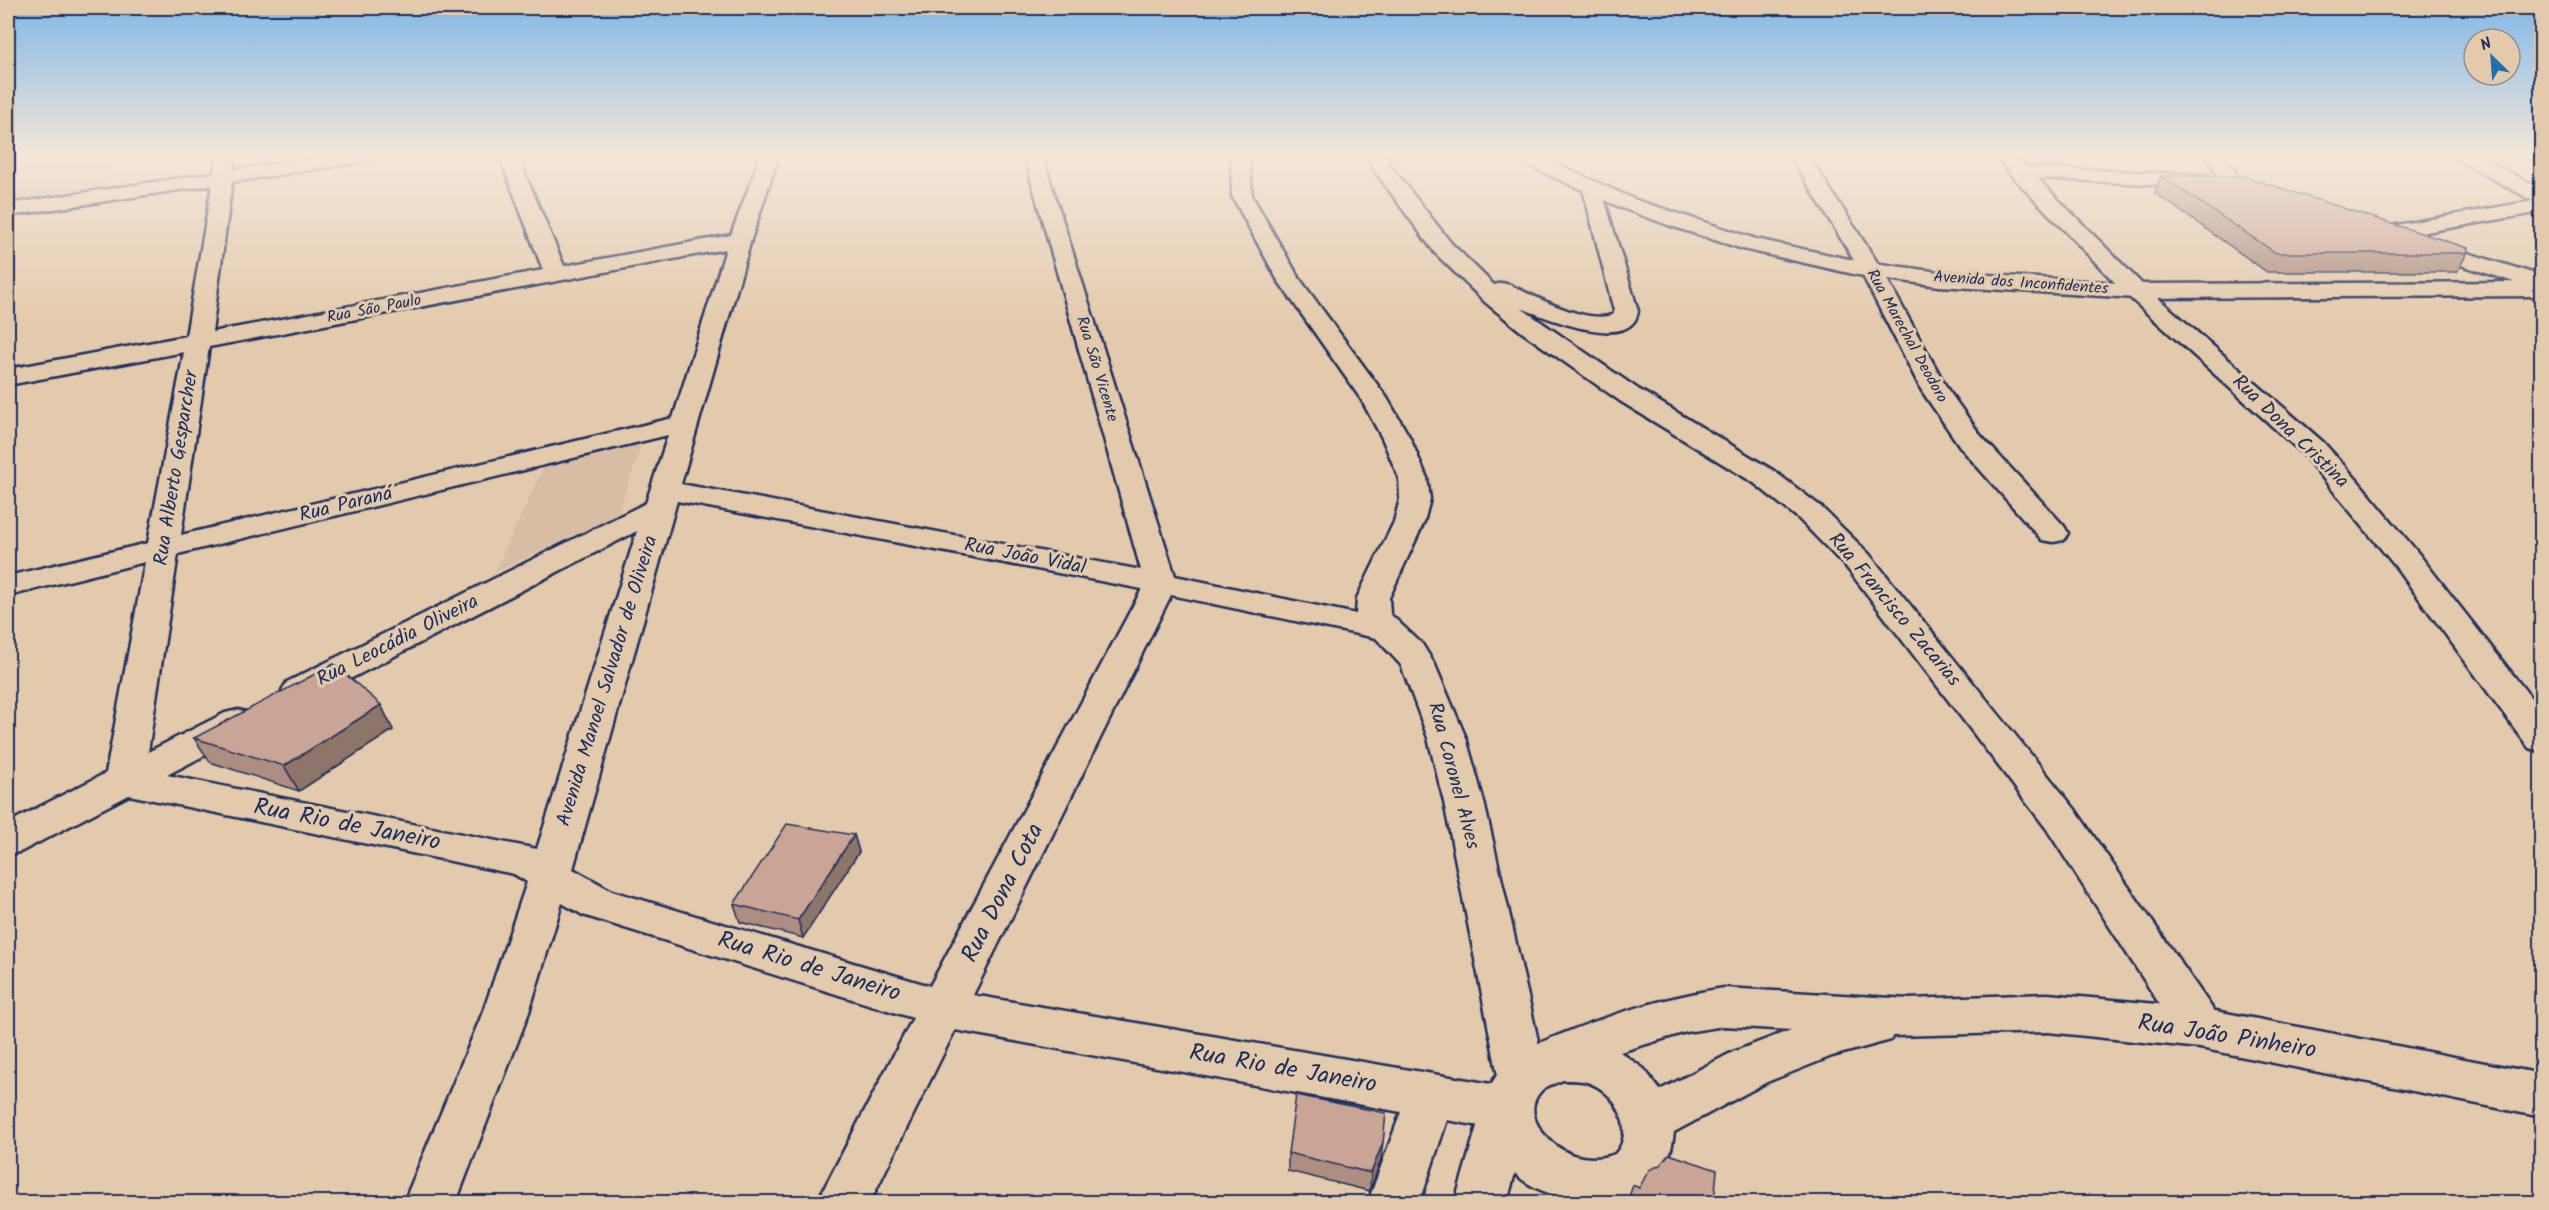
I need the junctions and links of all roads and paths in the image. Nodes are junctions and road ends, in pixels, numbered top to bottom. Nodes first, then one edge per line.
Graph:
1 (217, 211) edge
2 (531, 211) edge
3 (750, 211) edge
4 (1050, 211) edge
5 (1251, 211) edge
6 (1415, 211) edge
7 (1599, 211) edge
8 (1651, 211) edge
9 (1834, 211) edge
10 (2058, 211) edge
11 (2506, 211) edge
12 (740, 240) junction
13 (1463, 269) junction
14 (1871, 270) junction
15 (556, 275) junction
16 (2541, 284) edge
17 (2541, 289) edge
18 (2136, 291) junction
19 (198, 341) junction
20 (8, 377) edge
21 (685, 423) junction
22 (662, 499) junction
23 (2053, 533) dead end
24 (164, 550) junction
25 (1161, 583) junction
26 (8, 586) edge
27 (1385, 630) junction
28 (2541, 739) edge
29 (124, 780) junction
30 (8, 840) edge
31 (550, 875) junction
32 (944, 1009) junction
33 (1909, 1018) junction
34 (2200, 1028) junction
35 (1523, 1083) junction
36 (1431, 1096) junction
37 (2541, 1096) edge
38 (1648, 1121) junction
39 (1597, 1193) edge
40 (430, 1203) edge
41 (843, 1203) edge
42 (1394, 1203) edge
43 (1481, 1203) edge

1 - 19 street, Rua Alberto Gesparcher
2 - 15 street
3 - 12 street, Avenida Manoel Salvador de Oliveira
4 - 25 street, Rua São Vicente
5 - 27 street, Rua Coronel Alves
6 - 13 street, Rua Francisco Zacarias
7 - 13 street
8 - 14 street, Avenida dos Inconfidentes
9 - 14 street, Rua Marechal Deodoro
10 - 18 street, Rua Dona Cristina
11 - 16 street
12 - 15 street, Rua São Paulo
12 - 21 street, Avenida Manoel Salvador de Oliveira
13 - 34 street, Rua Francisco Zacarias
14 - 18 street, Avenida dos Inconfidentes
14 - 23 street, Rua Marechal Deodoro
15 - 19 street, Rua São Paulo
17 - 18 street, Avenida dos Inconfidentes
18 - 28 street, Rua Dona Cristina
19 - 20 street, Rua São Paulo
19 - 24 street, Rua Alberto Gesparcher
21 - 22 street, Avenida Manoel Salvador de Oliveira
21 - 24 street, Rua Paraná
22 - 25 street, Rua João Vidal
22 - 29 street, Rua Leocádia Oliveira
22 - 31 street, Avenida Manoel Salvador de Oliveira
24 - 26 street, Rua Paraná
24 - 29 street, Rua Alberto Gesparcher
25 - 27 street, Rua João Vidal
25 - 32 street, Rua Dona Cota
27 - 35 street, Rua Coronel Alves
29 - 30 street, Rua Leocádia Oliveira
29 - 31 street, Rua Rio de Janeiro
31 - 32 street, Rua Rio de Janeiro
31 - 40 street, Avenida Manoel Salvador de Oliveira
32 - 36 street, Rua Rio de Janeiro
32 - 41 street, Rua Dona Cota
33 - 34 street, Rua João Pinheiro
33 - 35 street
33 - 38 street
34 - 37 street, Rua João Pinheiro
35 - 36 street, Rua Rio de Janeiro
35 - 38 street
35 - 39 street, Rua Coronel Alves
35 - 43 street
36 - 42 street
38 - 39 street

